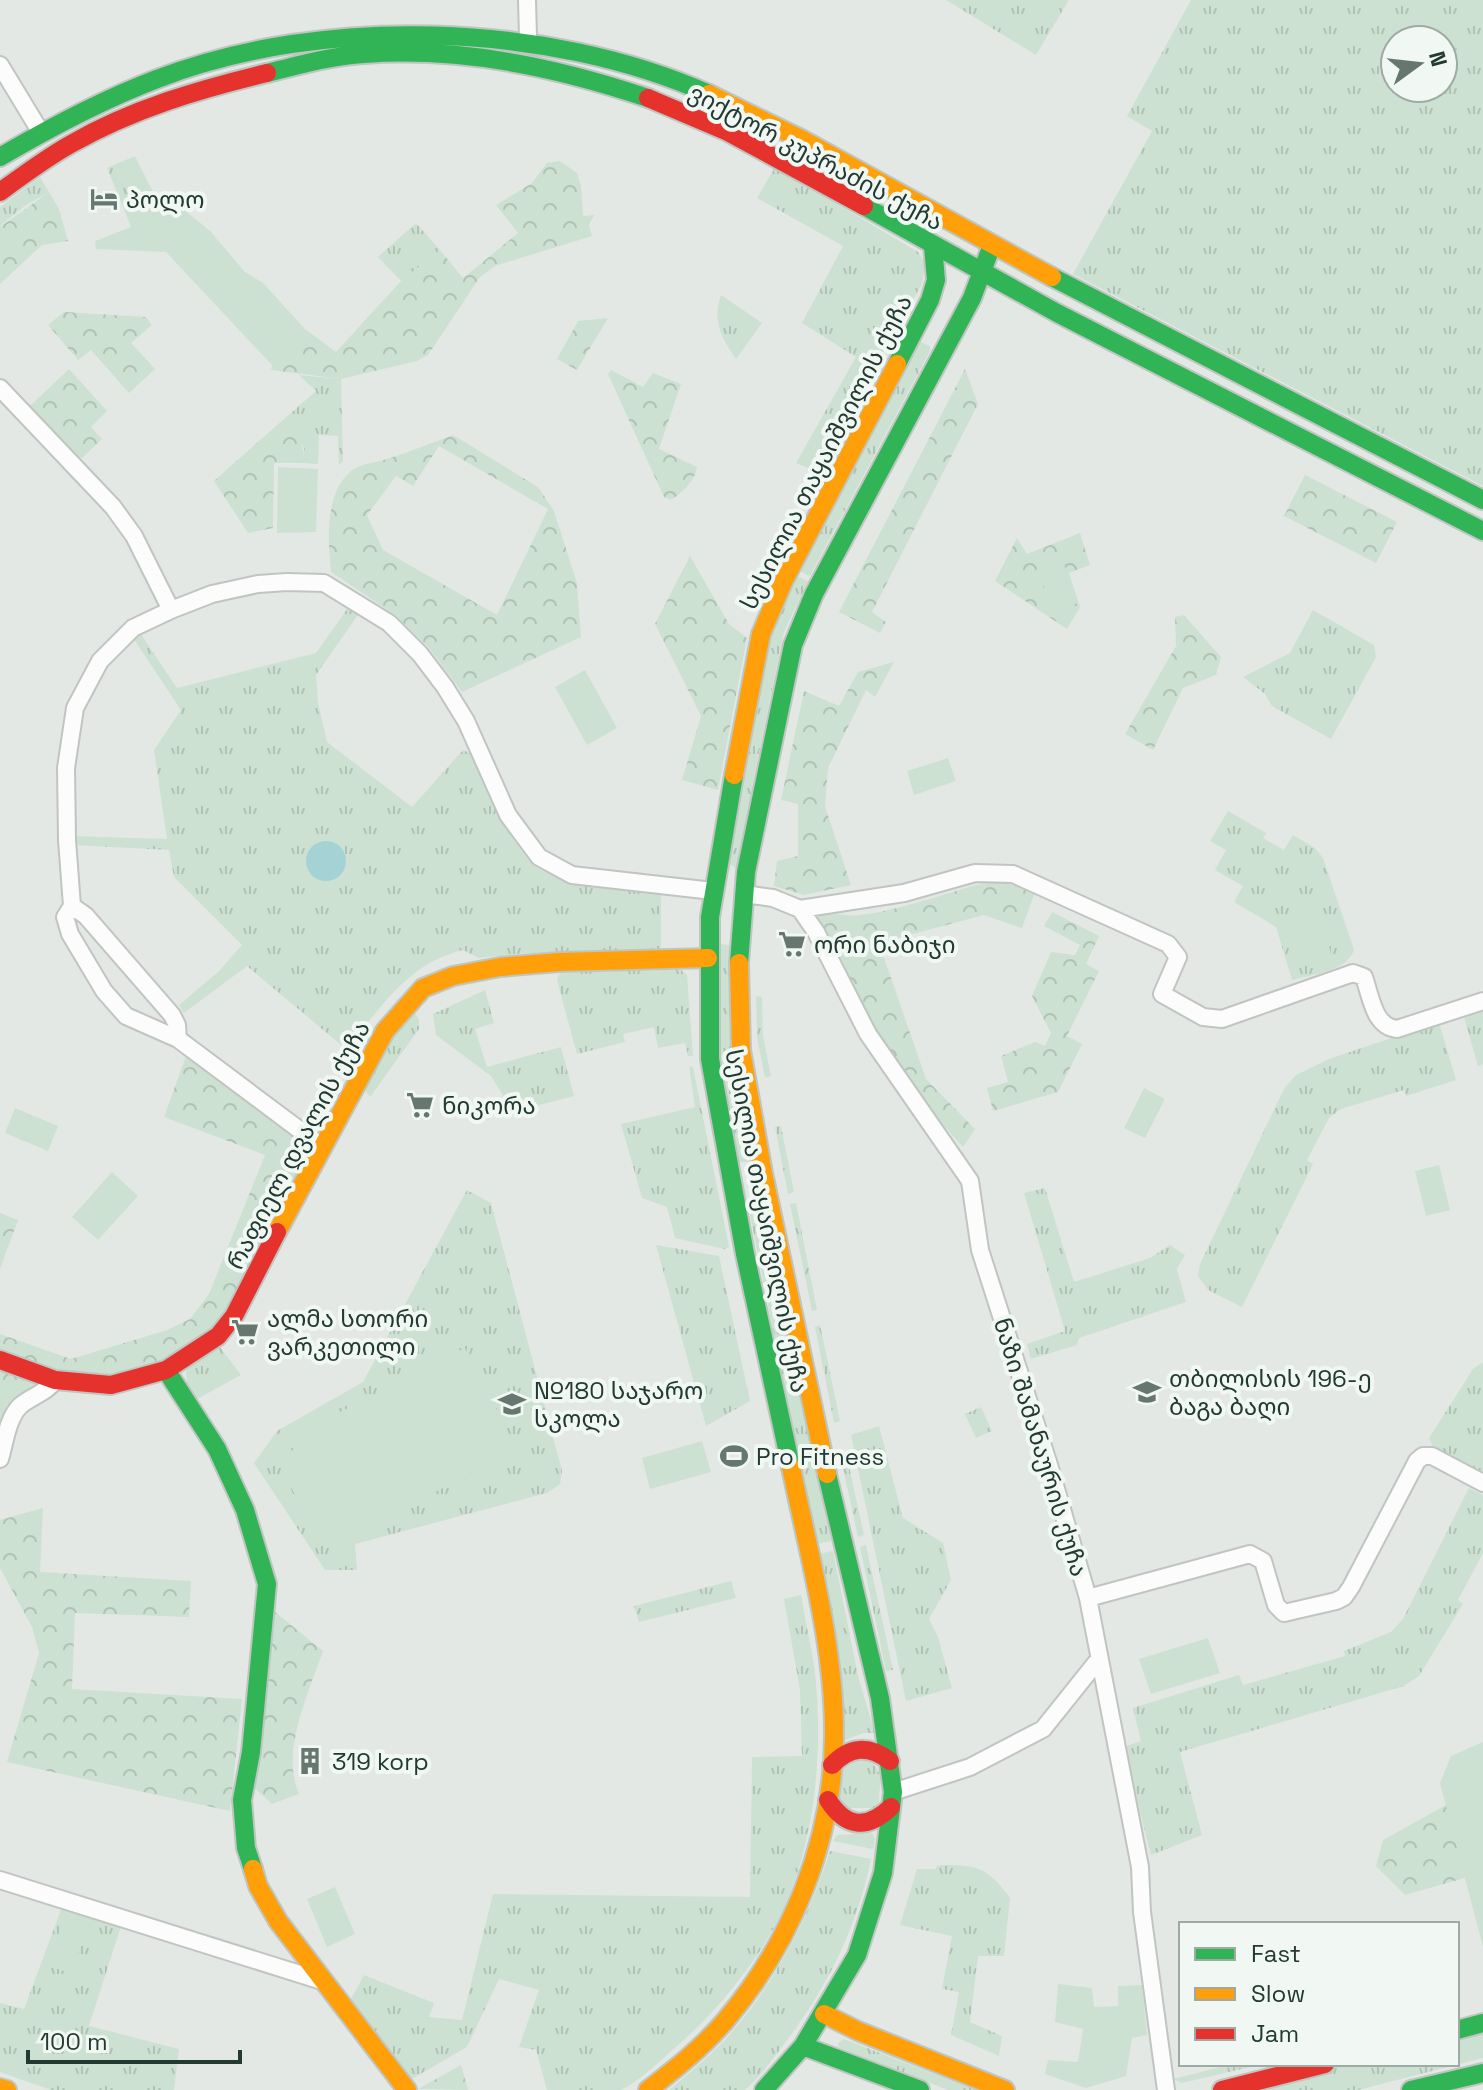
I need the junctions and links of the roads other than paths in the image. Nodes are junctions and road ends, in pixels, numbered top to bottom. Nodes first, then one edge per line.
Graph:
1 (527, 0) edge
2 (528, 37) junction
3 (0, 65) edge
4 (162, 75) junction
5 (173, 98) junction
6 (40, 131) junction
7 (807, 143) junction
8 (0, 157) edge
9 (789, 165) junction
10 (0, 192) edge
11 (992, 245) junction
12 (933, 246) junction
13 (983, 274) junction
14 (912, 334) junction
15 (944, 351) junction
16 (0, 388) edge
17 (1483, 500) edge
18 (1483, 531) edge
19 (171, 610) junction
20 (718, 860) junction
21 (746, 872) junction
22 (713, 891) junction
23 (744, 894) junction
24 (72, 906) junction
25 (800, 909) junction
26 (708, 958) junction
27 (1483, 1001) edge
28 (178, 1039) junction
29 (321, 1146) junction
30 (760, 1156) junction
31 (726, 1161) junction
32 (769, 1202) junction
33 (736, 1208) junction
34 (0, 1360) edge
35 (166, 1370) junction
36 (55, 1380) junction
37 (0, 1459) edge
38 (1483, 1483) edge
39 (1088, 1598) junction
40 (1099, 1659) junction
41 (890, 1761) junction
42 (832, 1765) junction
43 (828, 1800) junction
44 (892, 1800) junction
45 (0, 1880) edge
46 (322, 1981) junction
47 (824, 2014) junction
48 (1483, 2023) edge
49 (1459, 2029) edge
50 (803, 2046) junction
51 (1317, 2066) edge
52 (1483, 2073) edge
53 (0, 2088) edge
54 (653, 2088) edge
55 (7, 2090) edge
56 (407, 2090) edge
57 (764, 2090) edge
58 (920, 2090) edge
59 (1005, 2090) edge
60 (1166, 2090) edge
61 (1222, 2090) edge
62 (1411, 2090) edge

1 - 2 street
2 - 4 main road, ვიქტორ კუპრაძის ქუჩა
2 - 7 main road, ვიქტორ კუპრაძის ქუჩა
3 - 6 street
4 - 5 main road
4 - 6 main road, ვიქტორ კუპრაძის ქუჩა
5 - 9 main road, ვიქტორ კუპრაძის ქუჩა
5 - 10 main road, ვიქტორ კუპრაძის ქუჩა
6 - 8 main road, ვიქტორ კუპრაძის ქუჩა
7 - 9 main road
7 - 11 main road, ვიქტორ კუპრაძის ქუჩა
9 - 12 main road, ვიქტორ კუპრაძის ქუჩა
11 - 13 main road, სესილია თაყაიშვილის ქუჩა
11 - 17 main road, ვიქტორ კუპრაძის ქუჩა
12 - 13 main road, ვიქტორ კუპრაძის ქუჩა
12 - 14 main road, სესილია თაყაიშვილის ქუჩა
13 - 15 main road, სესილია თაყაიშვილის ქუჩა
13 - 18 main road, ვიქტორ კუპრაძის ქუჩა
14 - 15 main road
14 - 20 main road, სესილია თაყაიშვილის ქუჩა
15 - 21 main road, სესილია თაყაიშვილის ქუჩა
16 - 19 street
19 - 22 street
19 - 24 street
20 - 21 main road
20 - 22 main road, სესილია თაყაიშვილის ქუჩა
21 - 23 main road, სესილია თაყაიშვილის ქუჩა
22 - 23 main road
22 - 26 main road, სესილია თაყაიშვილის ქუჩა
23 - 25 street
23 - 30 main road, სესილია თაყაიშვილის ქუჩა
24 - 28 street
24 - 28 street
25 - 27 street
25 - 39 street, ნაზი შამანაურის ქუჩა
26 - 29 main road, რაფიელ დვალის ქუჩა
26 - 31 main road, სესილია თაყაიშვილის ქუჩა
28 - 29 street
29 - 35 main road, რაფიელ დვალის ქუჩა
30 - 31 main road
30 - 32 main road, სესილია თაყაიშვილის ქუჩა
31 - 33 main road, სესილია თაყაიშვილის ქუჩა
32 - 33 main road
32 - 41 main road, სესილია თაყაიშვილის ქუჩა
33 - 42 main road, სესილია თაყაიშვილის ქუჩა
34 - 36 main road, რაფიელ დვალის ქუჩა
35 - 36 main road, რაფიელ დვალის ქუჩა
35 - 46 main road
36 - 37 street
38 - 39 street
39 - 40 street, ნაზი შამანაურის ქუჩა
40 - 44 street
40 - 60 street, ნაზი შამანაურის ქუჩა
41 - 42 main road
41 - 44 main road, სესილია თაყაიშვილის ქუჩა
42 - 43 main road, სესილია თაყაიშვილის ქუჩა
43 - 44 main road
43 - 54 main road, სესილია თაყაიშვილის ქუჩა
44 - 47 main road, სესილია თაყაიშვილის ქუჩა
45 - 46 street
46 - 56 main road
47 - 50 main road, სესილია თაყაიშვილის ქუჩა
47 - 59 main road
48 - 49 main road
50 - 57 main road, სესილია თაყაიშვილის ქუჩა
50 - 58 main road
51 - 61 main road
52 - 62 main road
53 - 55 main road

